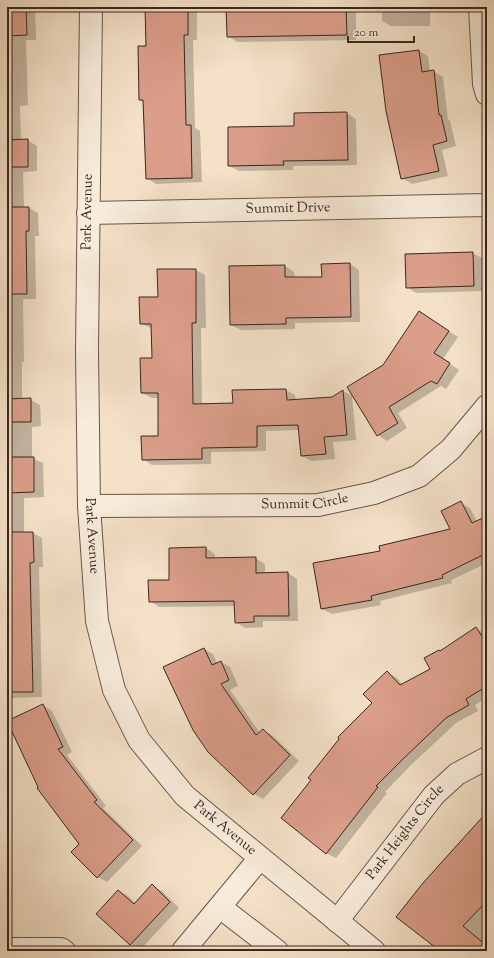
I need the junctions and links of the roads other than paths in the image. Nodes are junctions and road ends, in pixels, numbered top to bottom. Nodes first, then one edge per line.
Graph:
1 (91, 7) edge
2 (480, 7) edge
3 (487, 94) edge
4 (487, 204) edge
5 (88, 213) junction
6 (487, 406) edge
7 (89, 506) junction
8 (487, 758) edge
9 (260, 858) junction
10 (220, 907) junction
11 (337, 921) junction
12 (7, 948) edge
13 (64, 951) edge
14 (183, 951) edge
15 (277, 951) edge
16 (374, 951) edge

1 - 5 street, Park Avenue
2 - 3 street
4 - 5 street, Summit Drive
5 - 7 street, Park Avenue
6 - 7 street, Summit Circle
7 - 9 street, Park Avenue
8 - 11 street, Park Heights Circle
9 - 10 street
9 - 11 street, Park Avenue
10 - 14 street
10 - 15 street
11 - 16 street, Park Avenue
12 - 13 street

